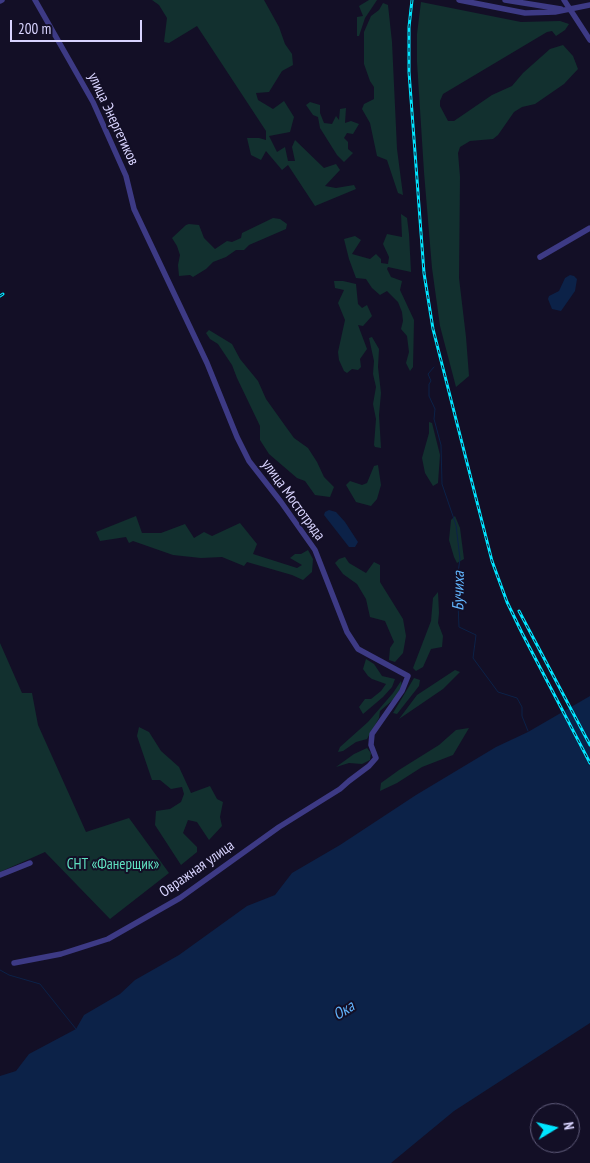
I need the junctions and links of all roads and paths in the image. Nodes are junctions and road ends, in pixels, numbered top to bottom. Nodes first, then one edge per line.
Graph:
1 (35, 0) edge
2 (459, 0) edge
3 (505, 0) edge
4 (528, 0) edge
5 (564, 0) edge
6 (518, 2) junction
7 (590, 5) edge
8 (544, 10) junction
9 (568, 10) junction
10 (590, 40) edge
11 (590, 228) edge
12 (540, 257) dead end
13 (168, 282) joint
14 (376, 758) joint
15 (30, 863) dead end
16 (0, 875) edge
17 (14, 963) dead end

1 - 13 street, улица Энергетиков
2 - 8 street
3 - 6 street
4 - 6 street
5 - 9 street
6 - 8 street
7 - 9 street
8 - 9 street
9 - 10 street
11 - 12 street
13 - 14 street, улица Мостотряда
14 - 17 street, Овражная улица
15 - 16 street

